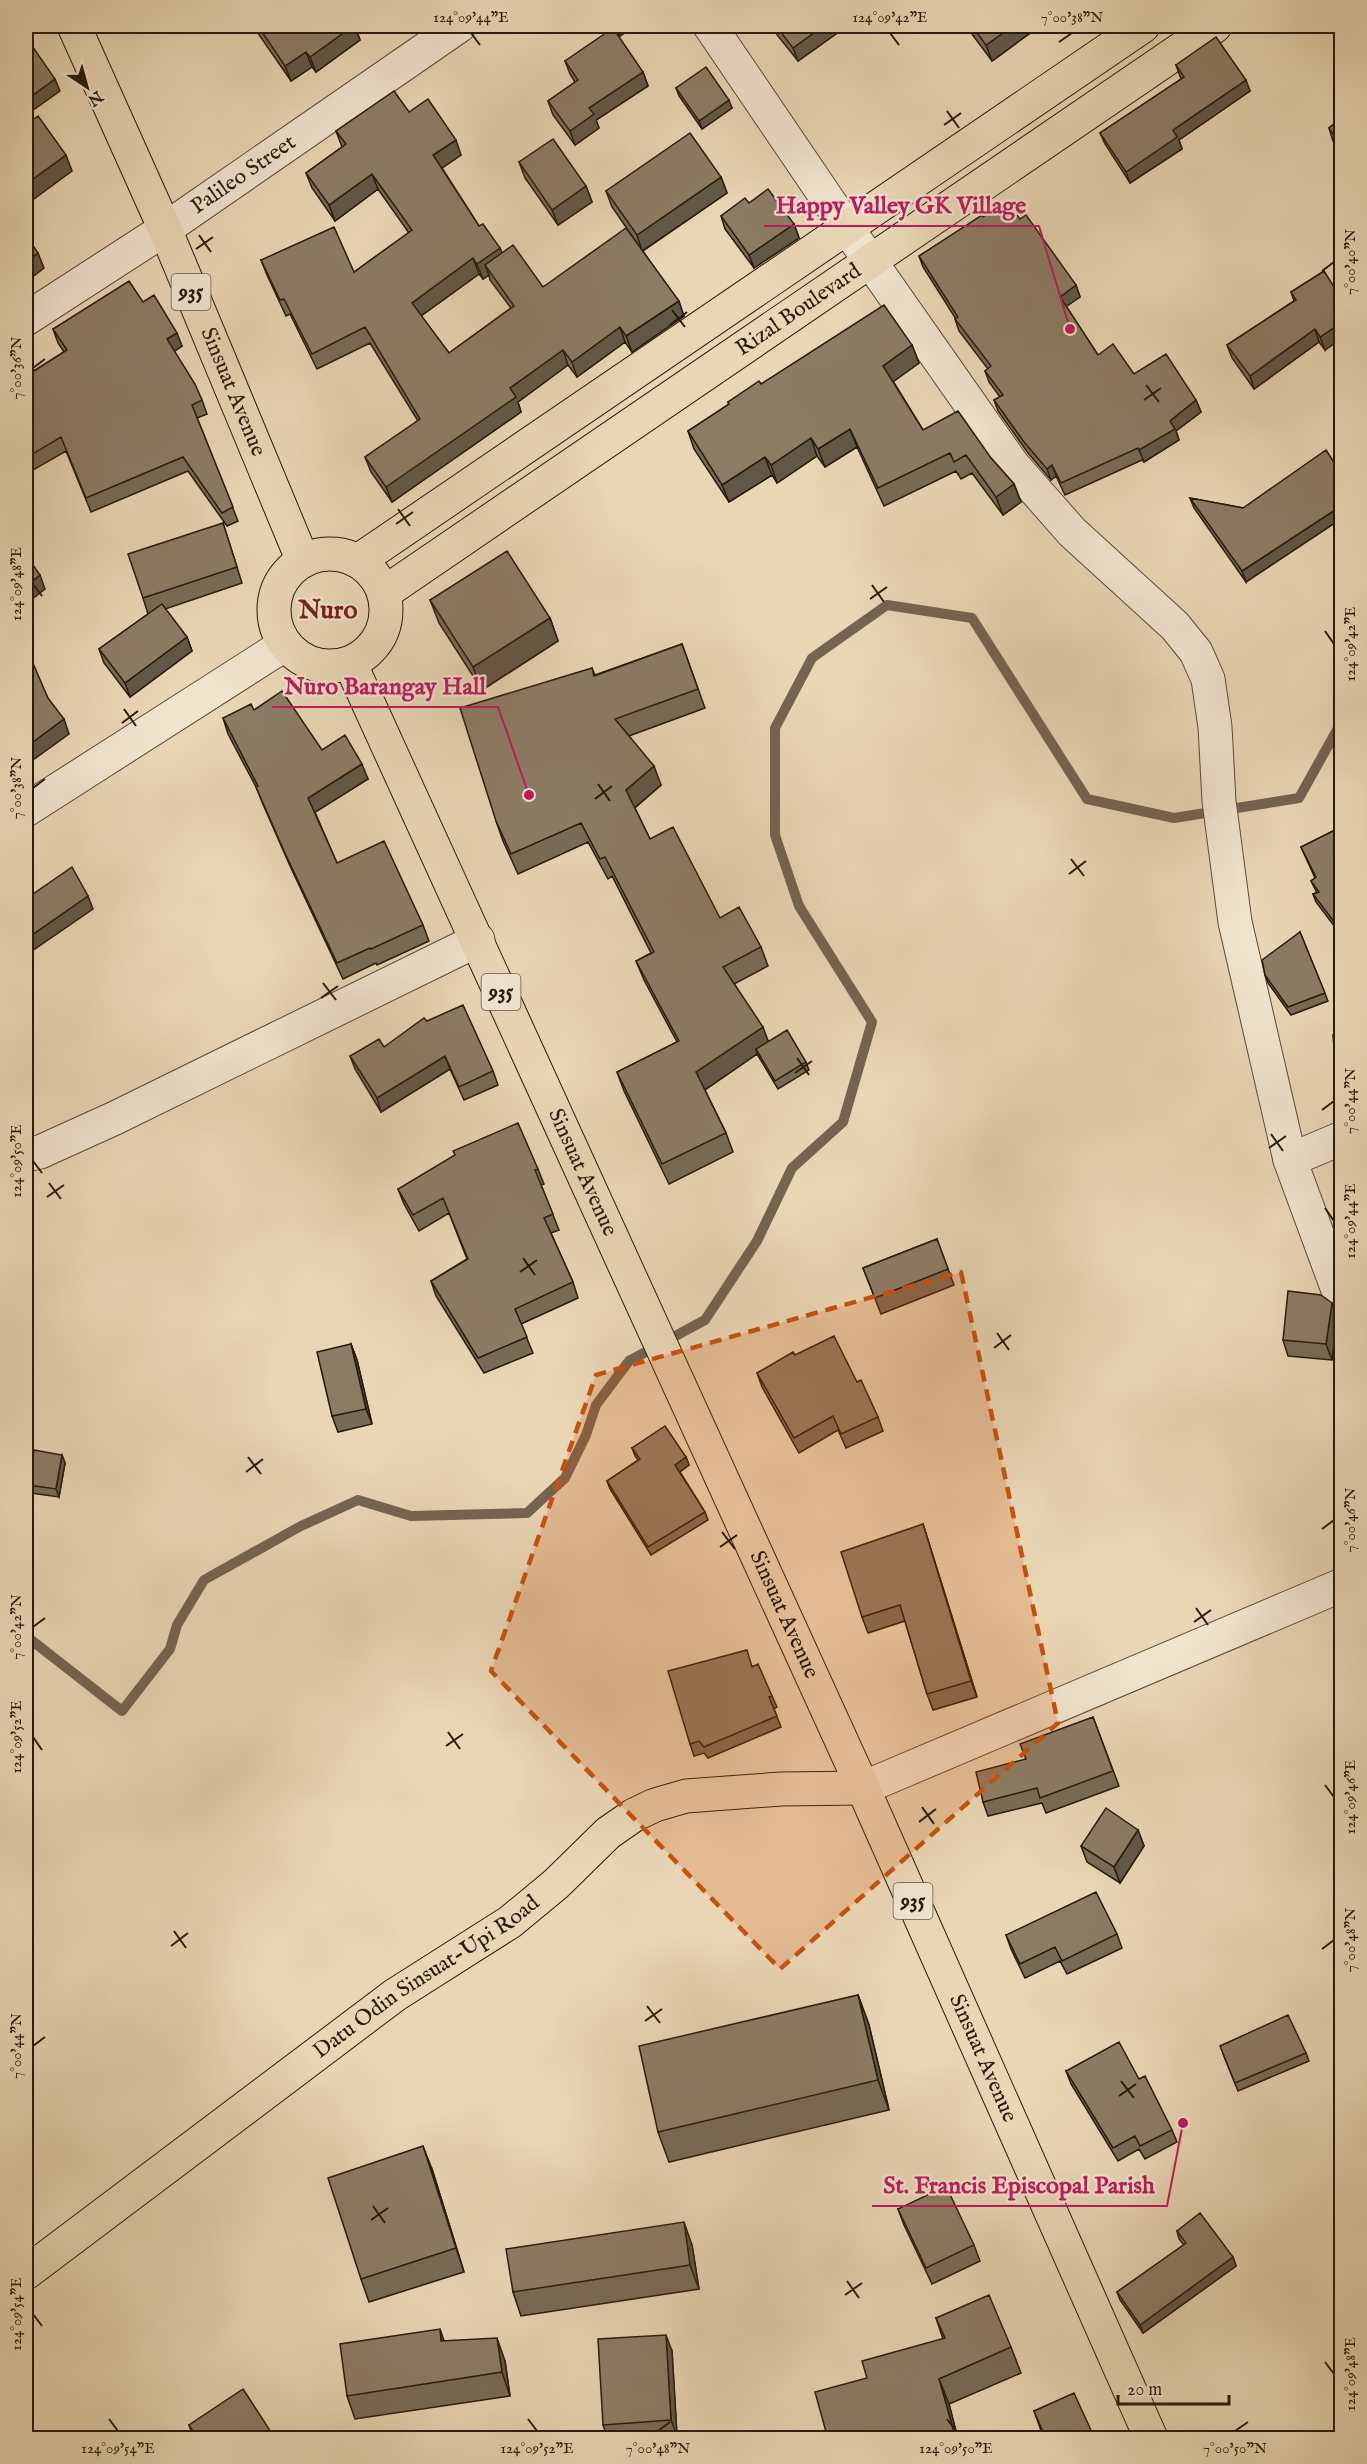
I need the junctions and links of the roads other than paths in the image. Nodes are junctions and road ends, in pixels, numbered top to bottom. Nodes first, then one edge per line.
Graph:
1 (74, 26) edge
2 (459, 26) edge
3 (710, 26) edge
4 (1143, 26) edge
5 (1215, 26) edge
6 (847, 228) junction
7 (165, 229) junction
8 (870, 261) junction
9 (26, 319) edge
10 (303, 561) junction
11 (358, 561) junction
12 (384, 593) junction
13 (284, 645) junction
14 (350, 663) junction
15 (26, 810) edge
16 (478, 940) junction
17 (1341, 1138) edge
18 (26, 1155) edge
19 (1290, 1160) junction
20 (1341, 1301) edge
21 (1341, 1585) edge
22 (863, 1788) junction
23 (26, 2273) edge
24 (1151, 2439) edge

1 - 7 main road, Sinsuat Avenue / 935
2 - 7 street, Palileo Street
3 - 6 street
4 - 6 main road, Rizal Boulevard
5 - 8 main road, Rizal Boulevard
6 - 8 street
6 - 11 main road, Rizal Boulevard
7 - 9 street, Palileo Street
7 - 10 main road, Sinsuat Avenue / 935
8 - 12 main road, Rizal Boulevard
8 - 19 street
10 - 11 main road
10 - 13 main road
11 - 12 main road
12 - 14 main road
13 - 14 main road
13 - 15 street
14 - 16 main road, Sinsuat Avenue / 935
16 - 18 street
16 - 22 main road, Sinsuat Avenue / 935
17 - 19 street
19 - 20 street
21 - 22 street
22 - 23 main road, Datu Odin Sinsuat-Upi Road
22 - 24 main road, Sinsuat Avenue / 935

